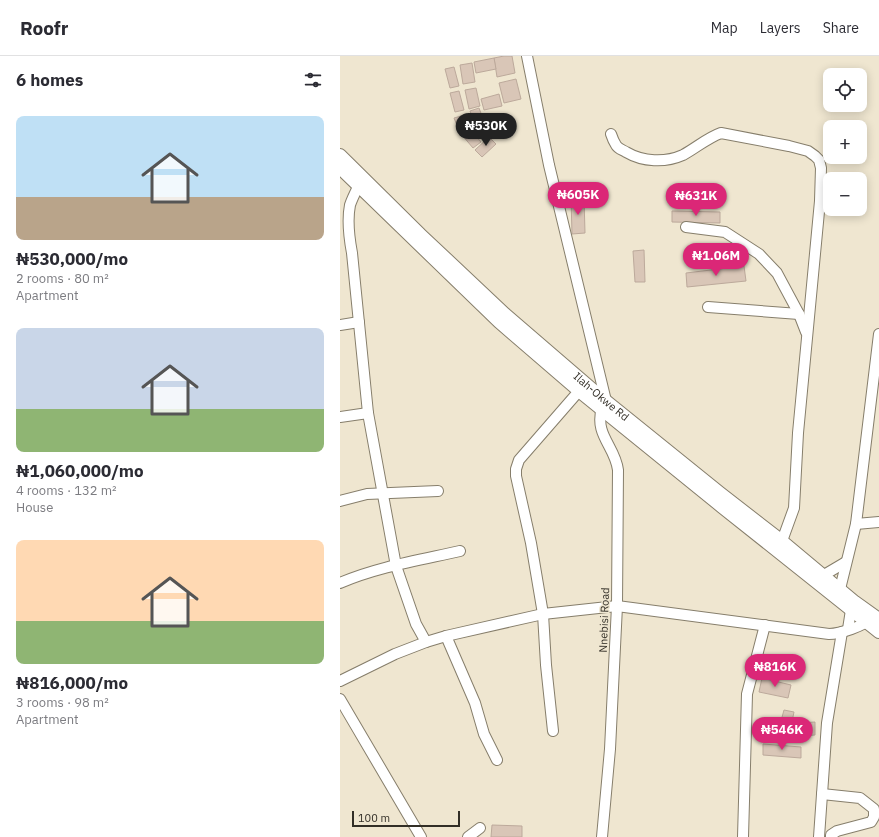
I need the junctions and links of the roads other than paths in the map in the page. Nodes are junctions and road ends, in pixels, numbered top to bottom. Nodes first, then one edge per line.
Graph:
1 (527, 56) edge
2 (611, 134) dead end
3 (340, 155) edge
4 (340, 168) edge
5 (358, 187) junction
6 (686, 227) dead end
7 (708, 307) dead end
8 (799, 314) junction
9 (359, 322) junction
10 (340, 325) edge
11 (879, 334) edge
12 (808, 336) junction
13 (579, 391) junction
14 (604, 405) junction
15 (368, 413) junction
16 (340, 417) edge
17 (438, 491) dead end
18 (382, 493) junction
19 (340, 501) edge
20 (879, 522) edge
21 (856, 524) junction
22 (782, 541) junction
23 (460, 551) dead end
24 (846, 562) junction
25 (396, 566) junction
26 (824, 575) junction
27 (340, 583) edge
28 (840, 589) junction
29 (617, 606) junction
30 (854, 606) junction
31 (543, 614) junction
32 (874, 619) edge
33 (765, 625) junction
34 (845, 631) junction
35 (879, 632) edge
36 (446, 636) junction
37 (426, 642) junction
38 (340, 681) edge
39 (340, 699) edge
40 (553, 731) dead end
41 (497, 760) dead end
42 (822, 794) junction
43 (480, 828) dead end
44 (422, 837) edge
45 (468, 837) edge
46 (602, 837) edge
47 (743, 837) edge
48 (819, 837) edge
49 (831, 837) edge

1 - 14 street, Nnebisi Road
2 - 12 street
3 - 14 main road, Ilah-Okwe Rd
4 - 5 main road
5 - 9 street
5 - 13 main road
6 - 8 street
7 - 8 street
8 - 12 street
9 - 10 street
9 - 15 street
11 - 21 street
12 - 22 street
13 - 14 main road
13 - 31 street
14 - 22 main road, Ilah-Okwe Rd
14 - 29 street, Nnebisi Road
14 - 30 main road
15 - 16 street
15 - 18 street
17 - 18 street
18 - 19 street
18 - 25 street
20 - 21 street
21 - 24 street
22 - 26 main road, Ilah-Okwe Rd
23 - 25 street
24 - 26 street
24 - 28 street
25 - 27 street
25 - 37 street
26 - 28 main road, Ilah-Okwe Rd
28 - 30 main road, Ilah-Okwe Rd
29 - 31 street
29 - 33 street
29 - 46 street, Nnebisi Road
30 - 32 main road
30 - 34 street
31 - 36 street
31 - 40 street
32 - 34 street
32 - 35 main road
33 - 34 street
33 - 47 street
34 - 42 street
36 - 37 street
36 - 41 street
37 - 38 street
39 - 44 street
42 - 48 street
42 - 49 street
43 - 45 street

